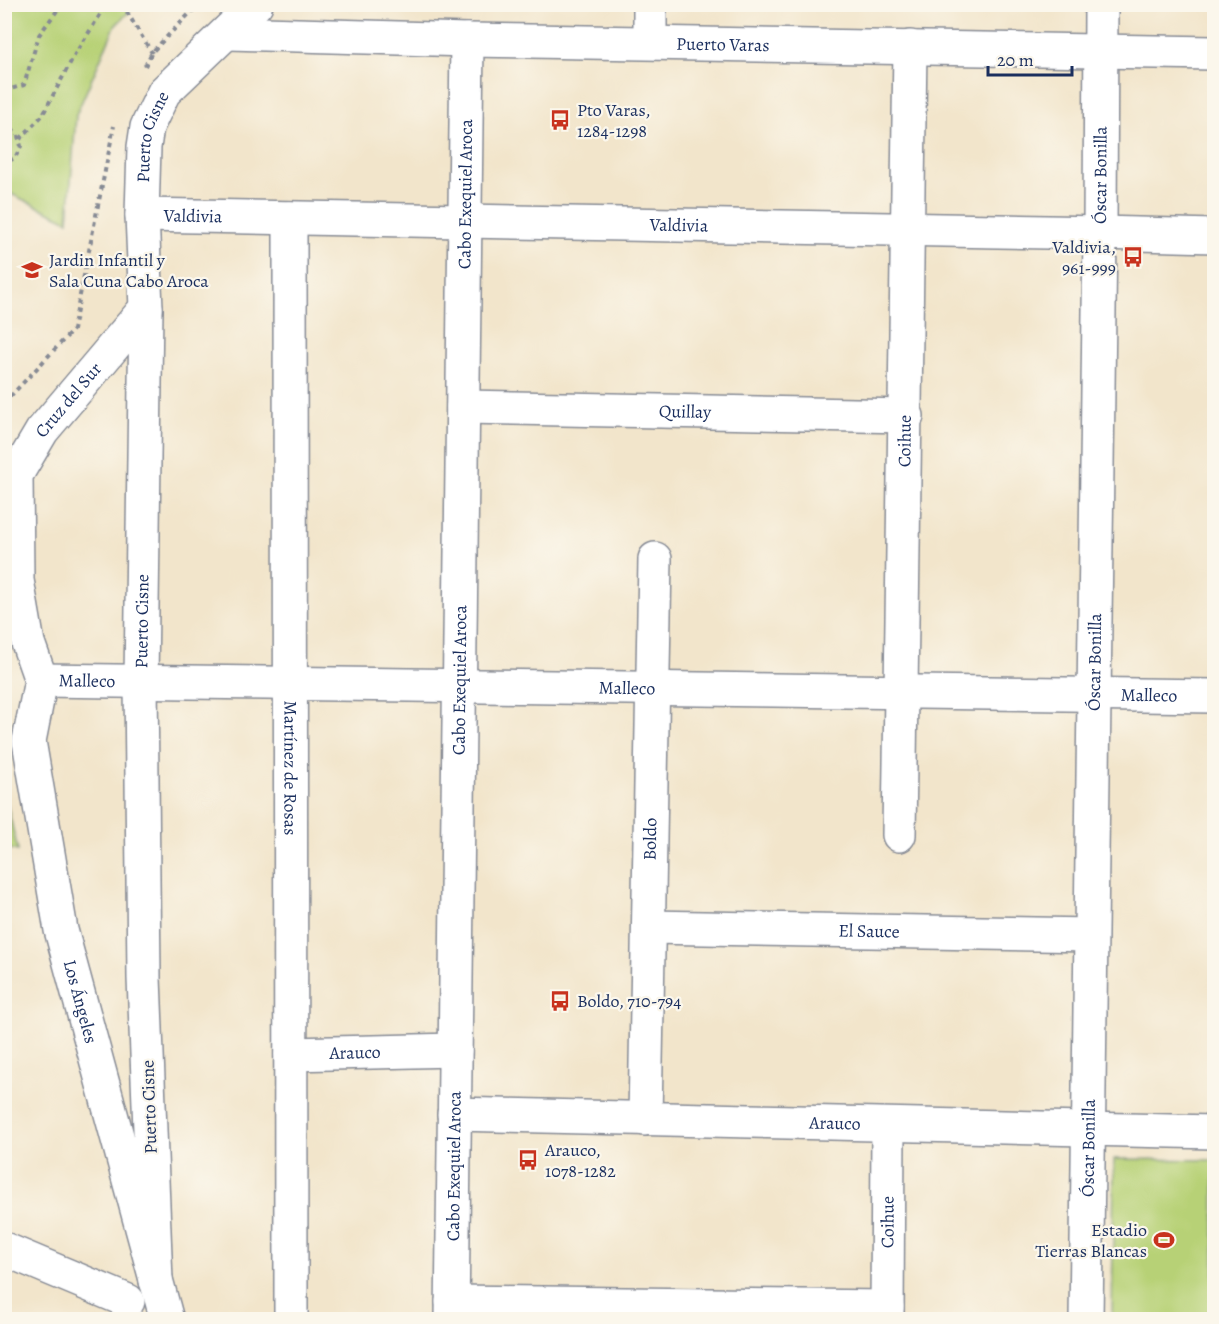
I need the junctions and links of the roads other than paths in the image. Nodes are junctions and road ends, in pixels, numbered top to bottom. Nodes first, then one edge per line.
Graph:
1 (256, 4) edge
2 (650, 4) edge
3 (1101, 4) edge
4 (229, 33) junction
5 (467, 40) junction
6 (650, 42) junction
7 (910, 47) junction
8 (1101, 51) junction
9 (1215, 53) edge
10 (142, 215) junction
11 (290, 218) junction
12 (465, 221) junction
13 (909, 229) junction
14 (1100, 233) junction
15 (1215, 236) edge
16 (146, 308) junction
17 (463, 407) junction
18 (907, 416) junction
19 (655, 559) dead end
20 (41, 680) junction
21 (141, 681) junction
22 (290, 683) junction
23 (459, 686) junction
24 (653, 688) junction
25 (902, 692) junction
26 (1094, 694) junction
27 (1215, 696) edge
28 (899, 835) dead end
29 (649, 927) junction
30 (1090, 935) junction
31 (455, 1050) junction
32 (291, 1054) junction
33 (454, 1114) junction
34 (645, 1119) junction
35 (888, 1125) junction
36 (1088, 1130) junction
37 (1215, 1132) edge
38 (4, 1249) edge
39 (156, 1281) junction
40 (128, 1301) dead end
41 (452, 1311) edge
42 (635, 1312) edge
43 (723, 1312) edge
44 (887, 1313) edge
45 (167, 1320) edge
46 (291, 1320) edge
47 (1086, 1320) edge

1 - 4 street, Puerto Cisne
2 - 6 street
3 - 8 street, Óscar Bonilla
4 - 5 street, Puerto Varas
4 - 10 street, Puerto Cisne
5 - 6 street, Puerto Varas
5 - 12 street, Cabo Exequiel Aroca
6 - 7 street, Puerto Varas
7 - 8 street, Puerto Varas
7 - 13 street, Coihue
8 - 9 street, Puerto Varas
8 - 14 street, Óscar Bonilla
10 - 11 street, Valdivia
10 - 16 street, Puerto Cisne
11 - 12 street, Valdivia
11 - 22 street, Martínez de Rosas
12 - 13 street, Valdivia
12 - 17 street, Cabo Exequiel Aroca
13 - 14 street, Valdivia
13 - 18 street, Coihue
14 - 15 street, Valdivia
14 - 26 street, Óscar Bonilla
16 - 20 street, Cruz del Sur
16 - 21 street, Puerto Cisne
17 - 18 street, Quillay
17 - 23 street, Cabo Exequiel Aroca
18 - 25 street, Coihue
19 - 24 street, Boldo
20 - 21 street, Malleco
20 - 39 street, Los Ángeles
21 - 22 street, Malleco
21 - 39 street, Puerto Cisne
22 - 23 street, Malleco
22 - 32 street, Martínez de Rosas
23 - 24 street, Malleco
23 - 31 street, Cabo Exequiel Aroca
24 - 25 street, Malleco
24 - 29 street, Boldo
25 - 26 street, Malleco
25 - 28 street, Coihue
26 - 27 street, Malleco
26 - 30 street, Óscar Bonilla
29 - 30 street, El Sauce
29 - 34 street, Boldo
30 - 36 street, Óscar Bonilla
31 - 32 street, Arauco
31 - 33 street, Cabo Exequiel Aroca
32 - 46 street, Martínez de Rosas
33 - 34 street, Arauco
33 - 41 street, Cabo Exequiel Aroca
34 - 35 street, Arauco
35 - 36 street, Arauco
35 - 44 street, Coihue
36 - 37 street, Arauco
36 - 47 street, Óscar Bonilla
38 - 40 street
39 - 45 street, Los Ángeles
41 - 42 street
42 - 43 street
43 - 44 street

